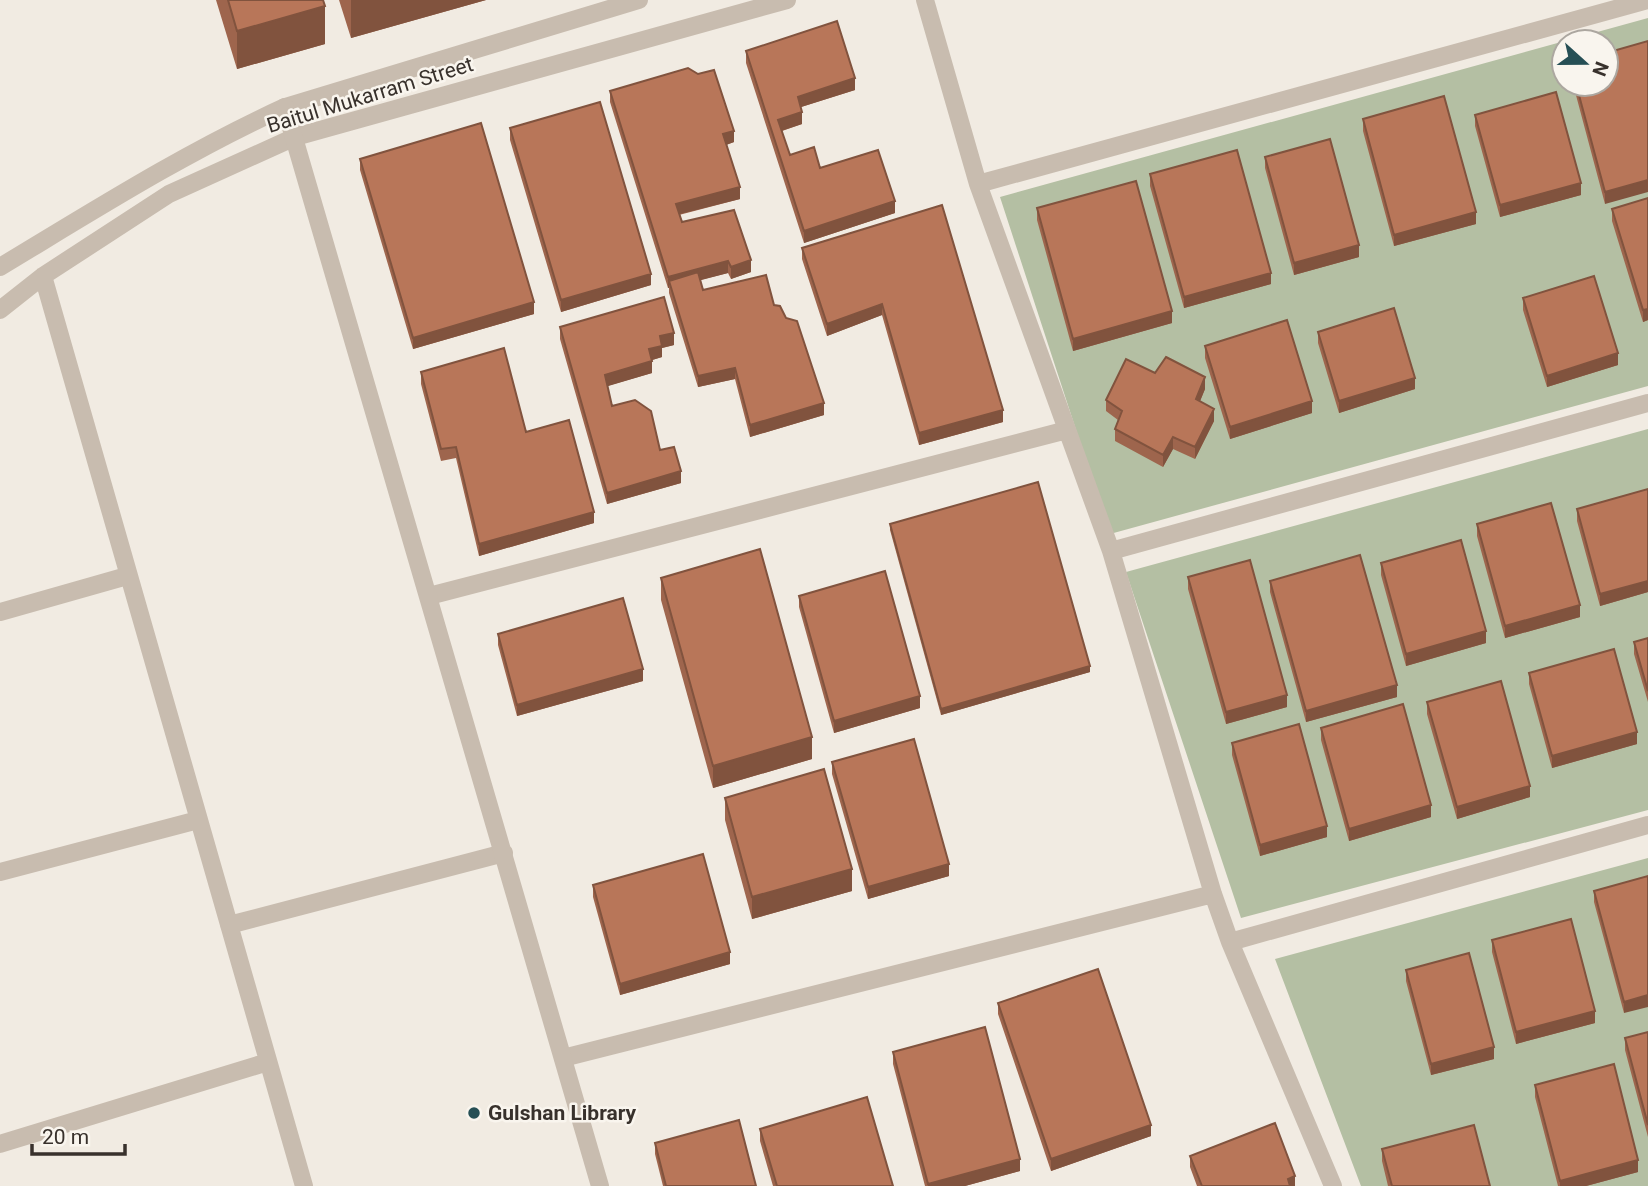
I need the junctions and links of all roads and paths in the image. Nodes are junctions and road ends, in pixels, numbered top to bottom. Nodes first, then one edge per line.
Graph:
1 (639, 0) edge
2 (787, 0) edge
3 (925, 0) edge
4 (1648, 0) edge
5 (285, 107) junction
6 (295, 137) junction
7 (978, 184) junction
8 (0, 267) edge
9 (43, 276) junction
10 (0, 310) edge
11 (1648, 403) edge
12 (1067, 430) junction
13 (1111, 551) junction
14 (127, 576) junction
15 (429, 596) junction
16 (0, 612) edge
17 (198, 820) junction
18 (1648, 825) edge
19 (504, 853) junction
20 (0, 872) edge
21 (1213, 894) junction
22 (229, 925) junction
23 (1230, 942) junction
24 (563, 1058) junction
25 (268, 1062) junction
26 (0, 1144) edge
27 (304, 1186) edge
28 (600, 1186) edge
29 (1333, 1186) edge

1 - 5 street, Baitul Mukarram Street
2 - 6 street, Baitul Mukarram Street
3 - 7 street
4 - 7 street
5 - 6 street
5 - 8 street, Baitul Mukarram Street
6 - 9 street, Baitul Mukarram Street
6 - 15 street
7 - 12 street
9 - 10 street, Baitul Mukarram Street
9 - 14 street
11 - 13 street
12 - 13 street
12 - 15 street
13 - 21 street
14 - 16 street
14 - 17 street
15 - 19 street
17 - 20 street
17 - 22 street
18 - 23 street
19 - 22 street
19 - 24 street
21 - 23 street
21 - 24 street
22 - 25 street
23 - 29 street
24 - 28 street
25 - 26 street
25 - 27 street

